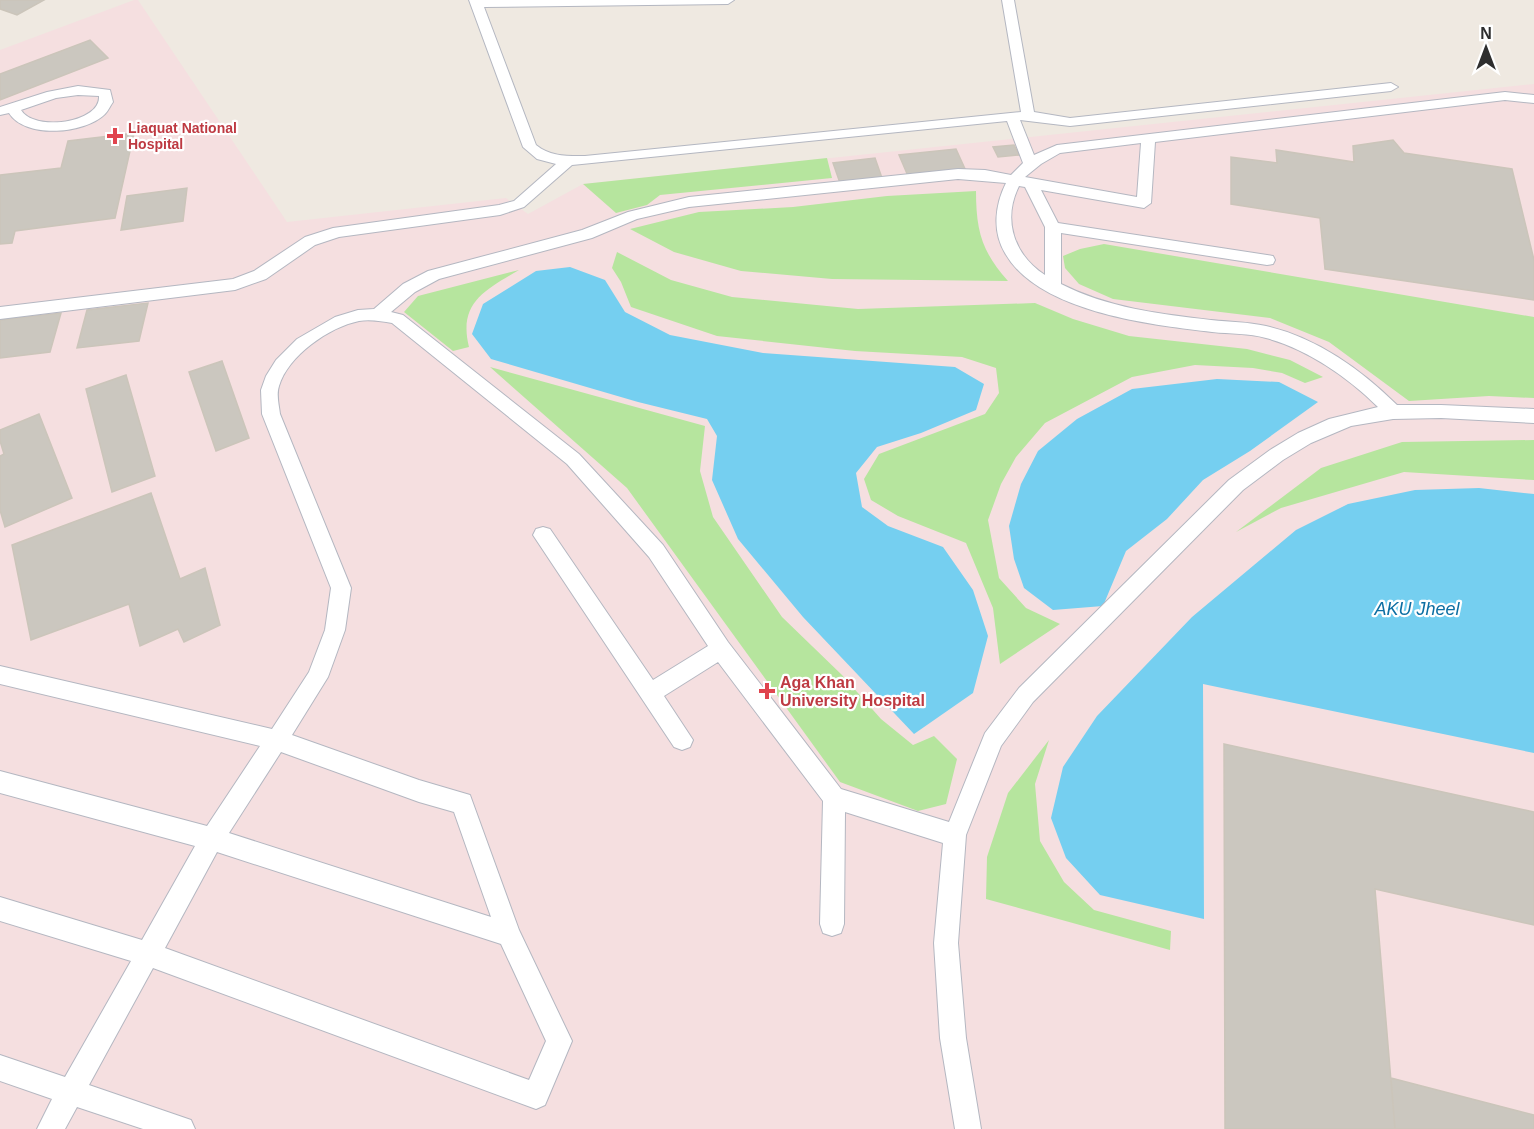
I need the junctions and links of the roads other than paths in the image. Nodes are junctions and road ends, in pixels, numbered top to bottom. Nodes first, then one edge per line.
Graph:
1 (728, 0) edge
2 (1008, 0) edge
3 (475, 1) edge
4 (1391, 87) dead end
5 (1534, 99) edge
6 (7, 110) edge
7 (1028, 116) junction
8 (1012, 117) junction
9 (1148, 138) junction
10 (568, 161) junction
11 (1030, 162) junction
12 (1014, 180) junction
13 (1031, 184) junction
14 (1053, 227) junction
15 (1267, 260) dead end
16 (1053, 287) junction
17 (0, 312) edge
18 (378, 314) junction
19 (1393, 412) junction
20 (1534, 416) edge
21 (543, 535) dead end
22 (721, 649) junction
23 (0, 675) edge
24 (650, 693) junction
25 (277, 740) junction
26 (682, 740) dead end
27 (0, 782) edge
28 (834, 798) junction
29 (955, 835) junction
30 (212, 839) junction
31 (0, 909) edge
32 (832, 924) dead end
33 (509, 935) junction
34 (146, 953) junction
35 (0, 1068) edge
36 (70, 1092) junction
37 (50, 1129) edge
38 (182, 1129) edge
39 (968, 1129) edge

1 - 3 lane
2 - 7 lane
3 - 10 lane
4 - 7 lane
5 - 9 lane
6 - 6 lane
7 - 8 lane
8 - 10 lane
8 - 11 lane
9 - 11 lane
9 - 13 lane
10 - 17 lane
11 - 12 lane
12 - 13 lane
12 - 16 lane
12 - 18 lane
13 - 14 lane
14 - 15 lane
14 - 16 lane
16 - 19 lane
18 - 22 lane
18 - 25 lane
19 - 20 lane
19 - 29 lane
21 - 24 lane
22 - 24 lane
22 - 28 lane
23 - 25 lane
24 - 26 lane
25 - 30 lane
25 - 33 lane
27 - 30 lane
28 - 29 lane
28 - 32 lane
29 - 39 lane
30 - 33 lane
30 - 34 lane
31 - 34 lane
33 - 34 lane
34 - 36 lane
35 - 36 lane
36 - 37 lane
36 - 38 lane

